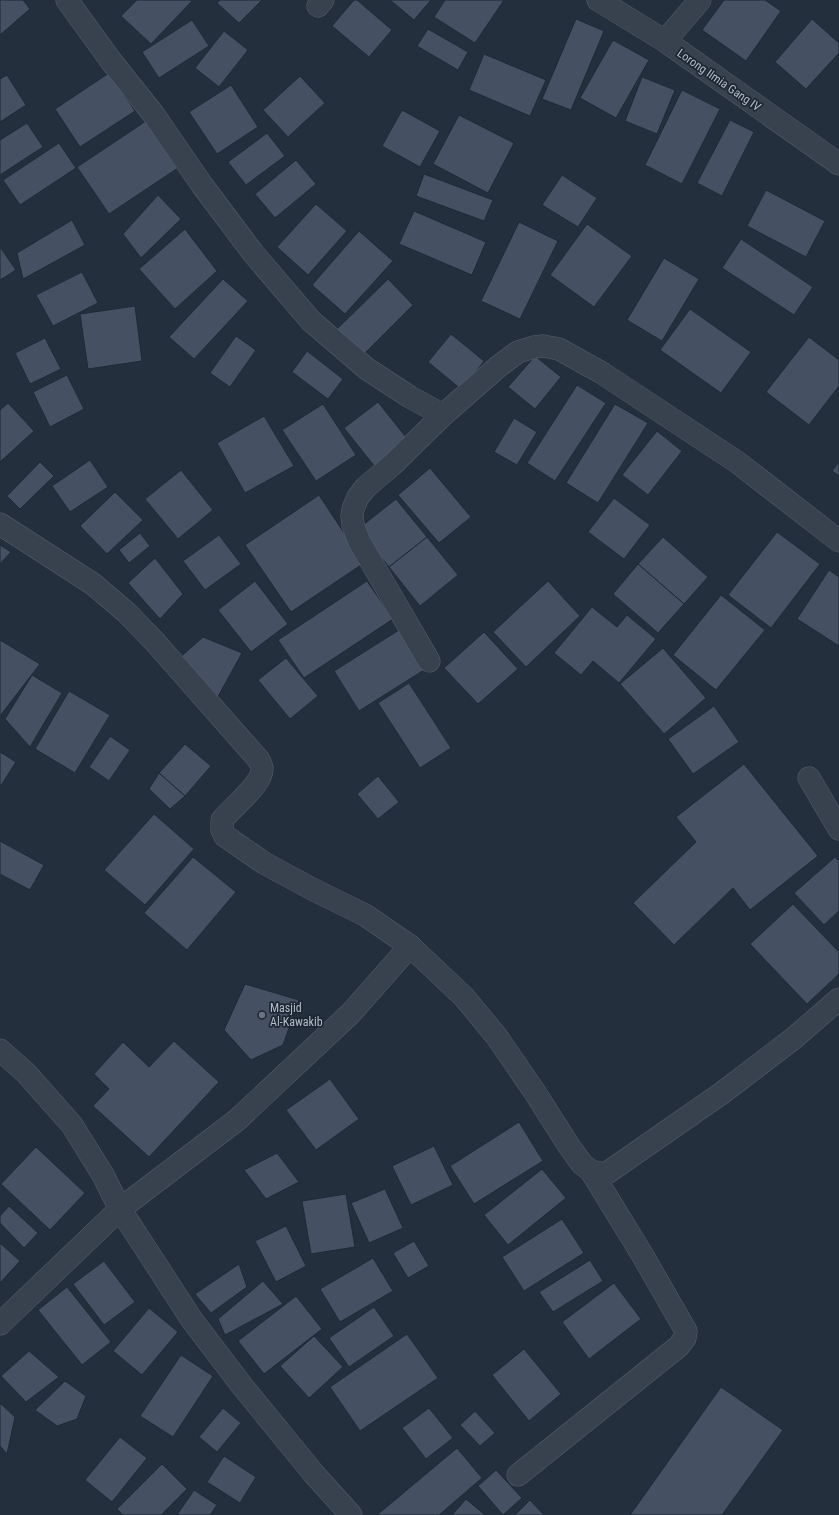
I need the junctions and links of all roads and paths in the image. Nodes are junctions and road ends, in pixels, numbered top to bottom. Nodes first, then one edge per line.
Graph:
1 (67, 0) edge
2 (598, 0) edge
3 (700, 0) edge
4 (664, 41) junction
5 (839, 164) edge
6 (443, 415) junction
7 (0, 524) edge
8 (839, 540) edge
9 (428, 662) dead end
10 (809, 778) dead end
11 (839, 829) edge
12 (410, 946) junction
13 (839, 999) edge
14 (0, 1050) edge
15 (591, 1171) junction
16 (120, 1209) junction
17 (0, 1324) edge
18 (518, 1475) dead end
19 (351, 1515) edge

1 - 6 street
2 - 4 street, Lorong Ilmia Gang IV
3 - 4 street
4 - 5 street, Lorong Ilmia Gang IV
6 - 8 street
6 - 9 street
7 - 12 street
10 - 11 street
12 - 15 street
12 - 16 street
13 - 15 street
14 - 16 street
15 - 18 street
16 - 17 street
16 - 19 street

